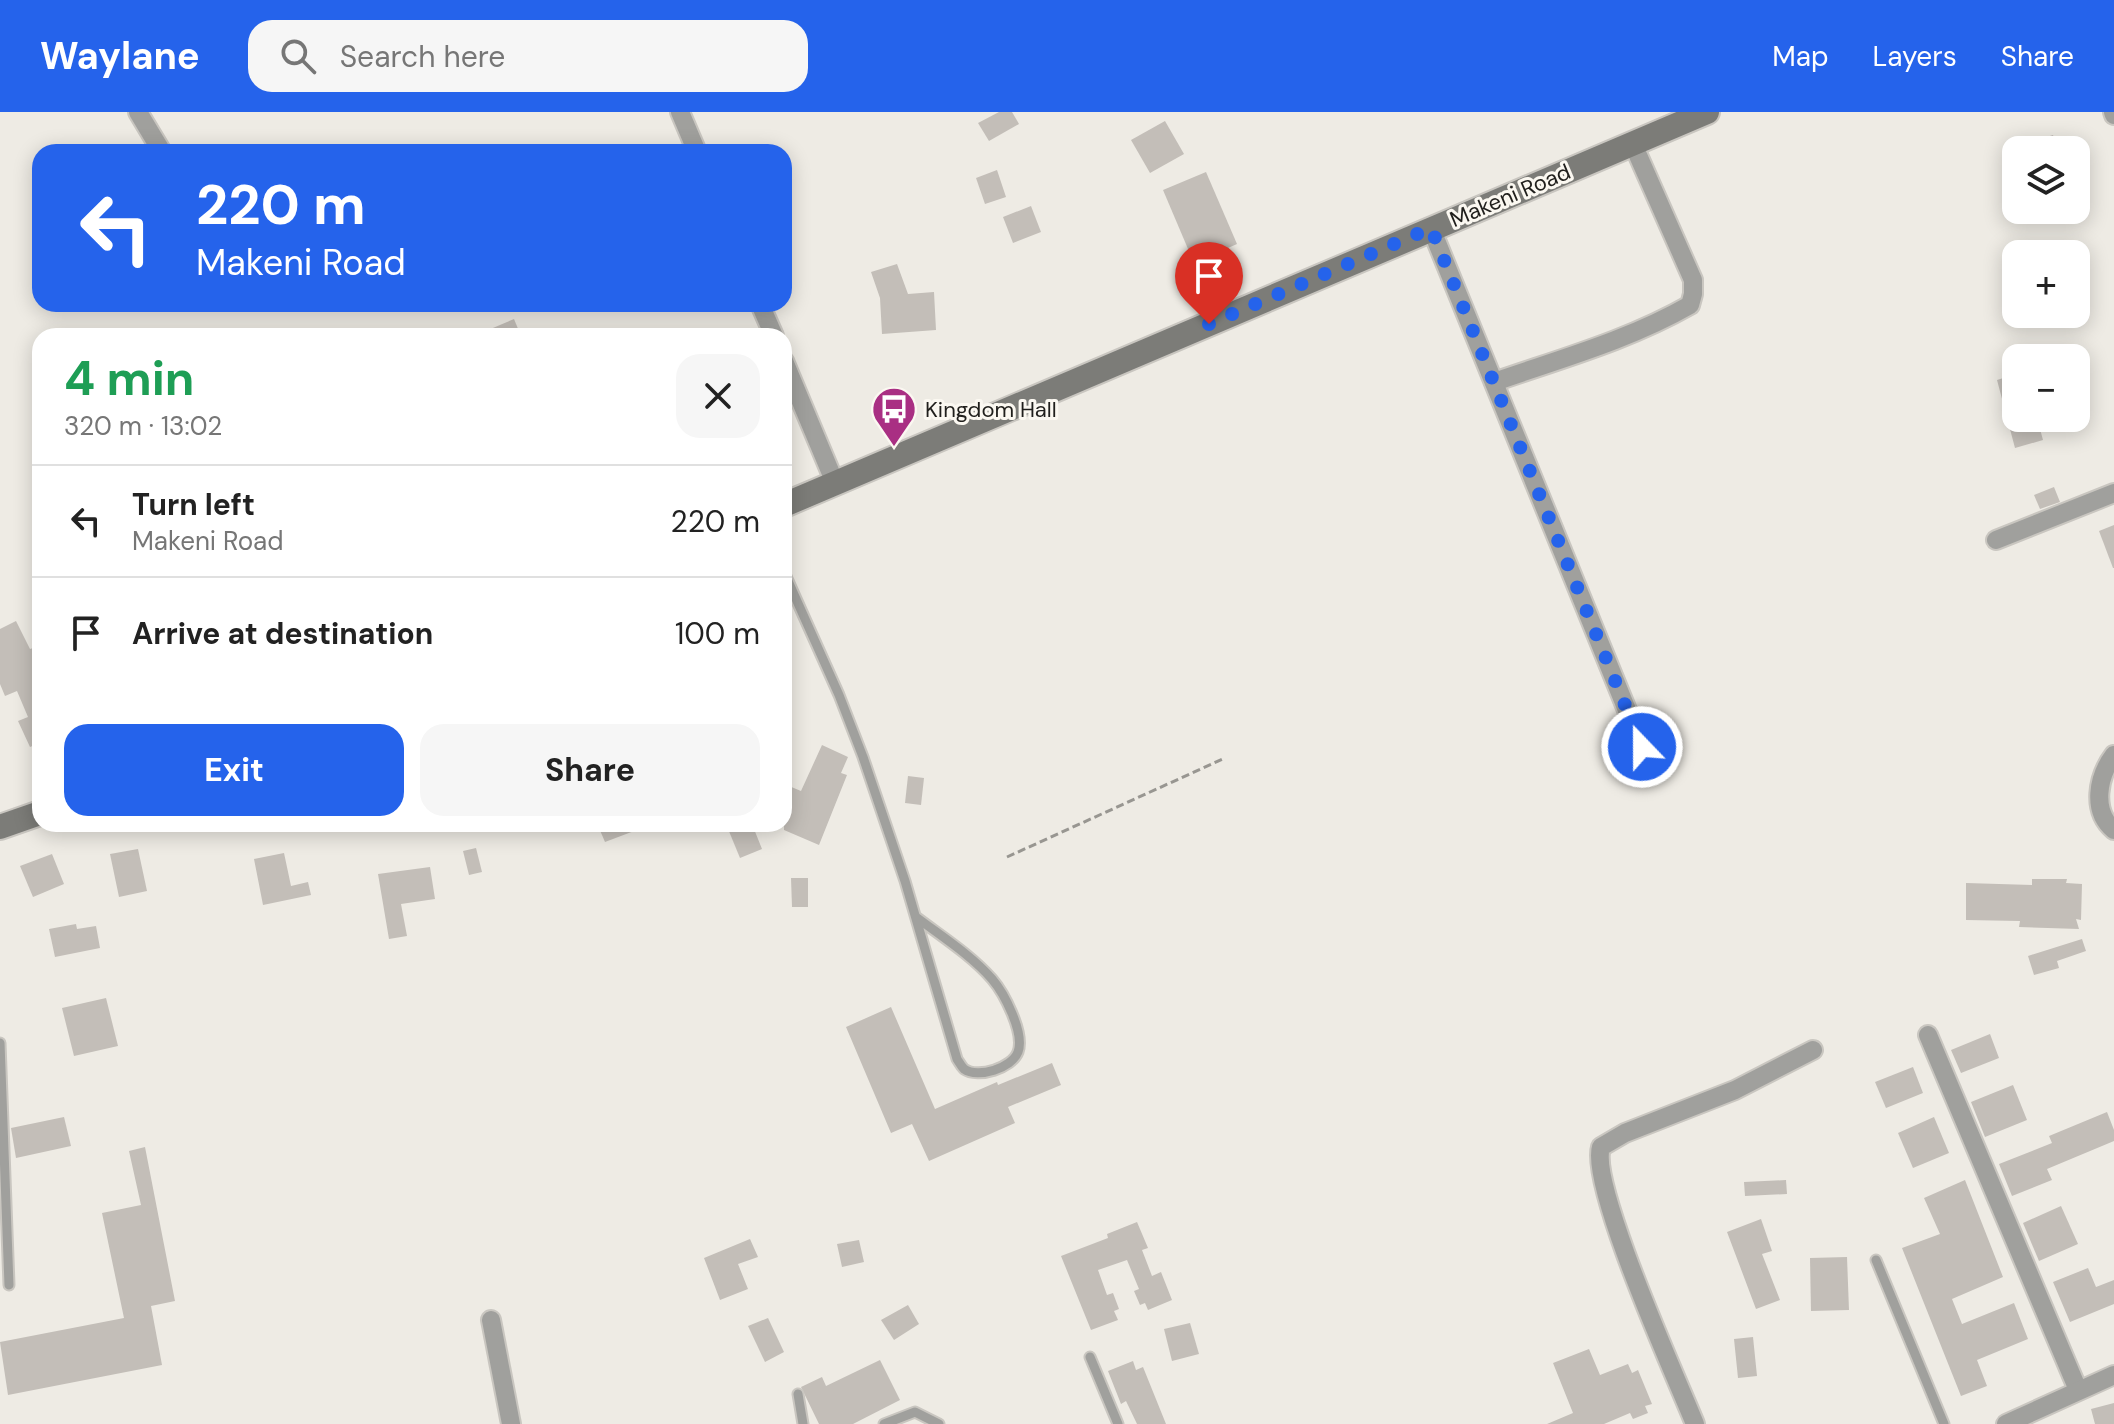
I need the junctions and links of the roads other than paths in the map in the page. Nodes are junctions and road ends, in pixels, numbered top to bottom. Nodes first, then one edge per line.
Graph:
1 (138, 112) edge
2 (680, 112) edge
3 (1707, 112) edge
4 (157, 144) edge
5 (694, 144) edge
6 (1633, 144) junction
7 (1431, 228) junction
8 (792, 380) edge
9 (1494, 382) junction
10 (835, 483) junction
11 (2114, 493) edge
12 (792, 502) edge
13 (1996, 540) dead end
14 (792, 590) edge
15 (1642, 747) dead end
16 (2114, 755) edge
17 (32, 816) edge
18 (0, 827) edge
19 (2114, 830) edge
20 (916, 917) junction
21 (1928, 1035) dead end
22 (0, 1043) edge
23 (1813, 1050) dead end
24 (1876, 1260) dead end
25 (9, 1285) dead end
26 (491, 1320) dead end
27 (1090, 1357) dead end
28 (2114, 1375) edge
29 (2078, 1390) junction
30 (798, 1394) dead end
31 (511, 1424) edge
32 (803, 1424) edge
33 (884, 1424) edge
34 (939, 1424) edge
35 (1118, 1424) edge
36 (1695, 1424) edge
37 (1944, 1424) edge
38 (2006, 1424) edge

1 - 4 street
2 - 5 street
3 - 6 main road, Makeni Road
6 - 7 main road, Makeni Road
6 - 9 street
7 - 9 street
7 - 10 main road, Makeni Road
8 - 10 street
9 - 15 street
10 - 12 main road, Makeni Road
11 - 13 street
14 - 20 lane
16 - 19 street
17 - 18 main road
20 - 20 lane
21 - 29 street
22 - 25 lane
23 - 36 street
24 - 37 lane
26 - 31 street
27 - 35 lane
28 - 29 street
29 - 38 street
30 - 32 lane
33 - 34 lane

